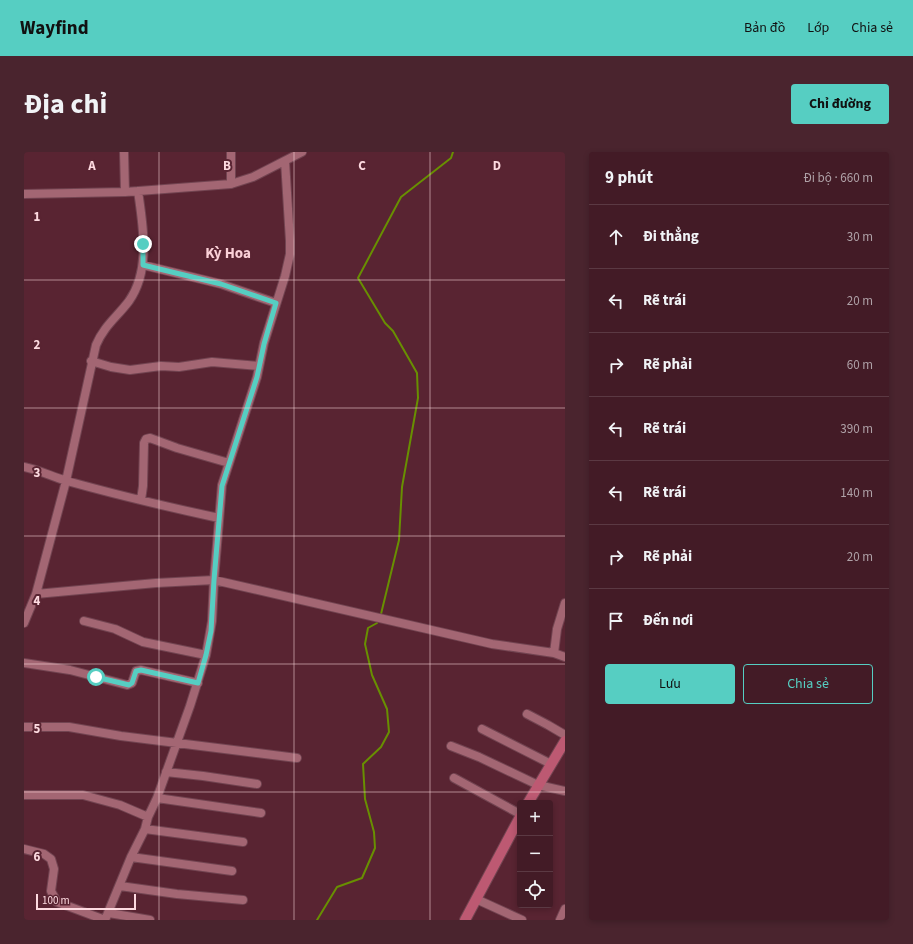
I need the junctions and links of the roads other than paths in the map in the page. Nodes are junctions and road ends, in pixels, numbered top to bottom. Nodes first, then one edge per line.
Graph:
1 (124, 152) edge
2 (231, 152) edge
3 (302, 152) edge
4 (285, 161) junction
5 (230, 184) junction
6 (138, 190) junction
7 (125, 192) junction
8 (24, 194) edge
9 (143, 265) junction
10 (276, 303) junction
11 (92, 361) junction
12 (259, 366) junction
13 (229, 463) junction
14 (24, 467) edge
15 (66, 481) junction
16 (141, 500) junction
17 (219, 518) junction
18 (214, 580) junction
19 (36, 594) junction
20 (565, 603) edge
21 (84, 621) dead end
22 (24, 622) edge
23 (554, 653) junction
24 (206, 655) junction
25 (565, 657) edge
26 (24, 663) edge
27 (198, 683) junction
28 (527, 714) dead end
29 (24, 726) edge
30 (482, 730) dead end
31 (565, 735) edge
32 (565, 741) edge
33 (176, 743) junction
34 (451, 746) dead end
35 (297, 758) dead end
36 (551, 764) junction
37 (166, 772) junction
38 (454, 778) dead end
39 (257, 784) dead end
40 (538, 785) junction
41 (565, 791) edge
42 (24, 795) edge
43 (156, 798) junction
44 (530, 800) edge
45 (261, 813) dead end
46 (517, 814) edge
47 (148, 817) junction
48 (517, 822) edge
49 (145, 829) junction
50 (242, 842) dead end
51 (24, 849) edge
52 (131, 857) junction
53 (232, 871) dead end
54 (120, 886) junction
55 (476, 899) junction
56 (244, 900) dead end
57 (565, 909) edge
58 (106, 917) edge
59 (150, 920) edge
60 (465, 920) edge
61 (522, 920) edge
62 (560, 920) edge

1 - 7 street
2 - 5 street
3 - 4 street
4 - 5 street
4 - 10 street
5 - 6 street
6 - 7 street
6 - 9 street
7 - 8 street
9 - 10 street
9 - 11 street
10 - 12 street
11 - 12 street
11 - 15 street
12 - 13 street
13 - 16 street
13 - 17 street
14 - 15 street
15 - 16 street
15 - 19 street
16 - 17 street
17 - 18 street
18 - 19 street
18 - 23 street
18 - 24 street
19 - 22 street
20 - 23 street
21 - 24 street
23 - 25 street
24 - 27 street
26 - 27 street
27 - 33 street
28 - 31 street
29 - 33 street
30 - 36 street
32 - 36 main road
33 - 35 street
33 - 37 street
34 - 40 street
36 - 40 main road
37 - 39 street
37 - 43 street
38 - 46 street
40 - 41 street
40 - 44 main road
42 - 47 street
43 - 45 street
43 - 47 street
47 - 49 street
48 - 55 main road
49 - 50 street
49 - 52 street
51 - 58 street
52 - 53 street
52 - 54 street
54 - 56 street
54 - 58 street
55 - 60 main road
55 - 61 street
57 - 62 street
58 - 59 street

